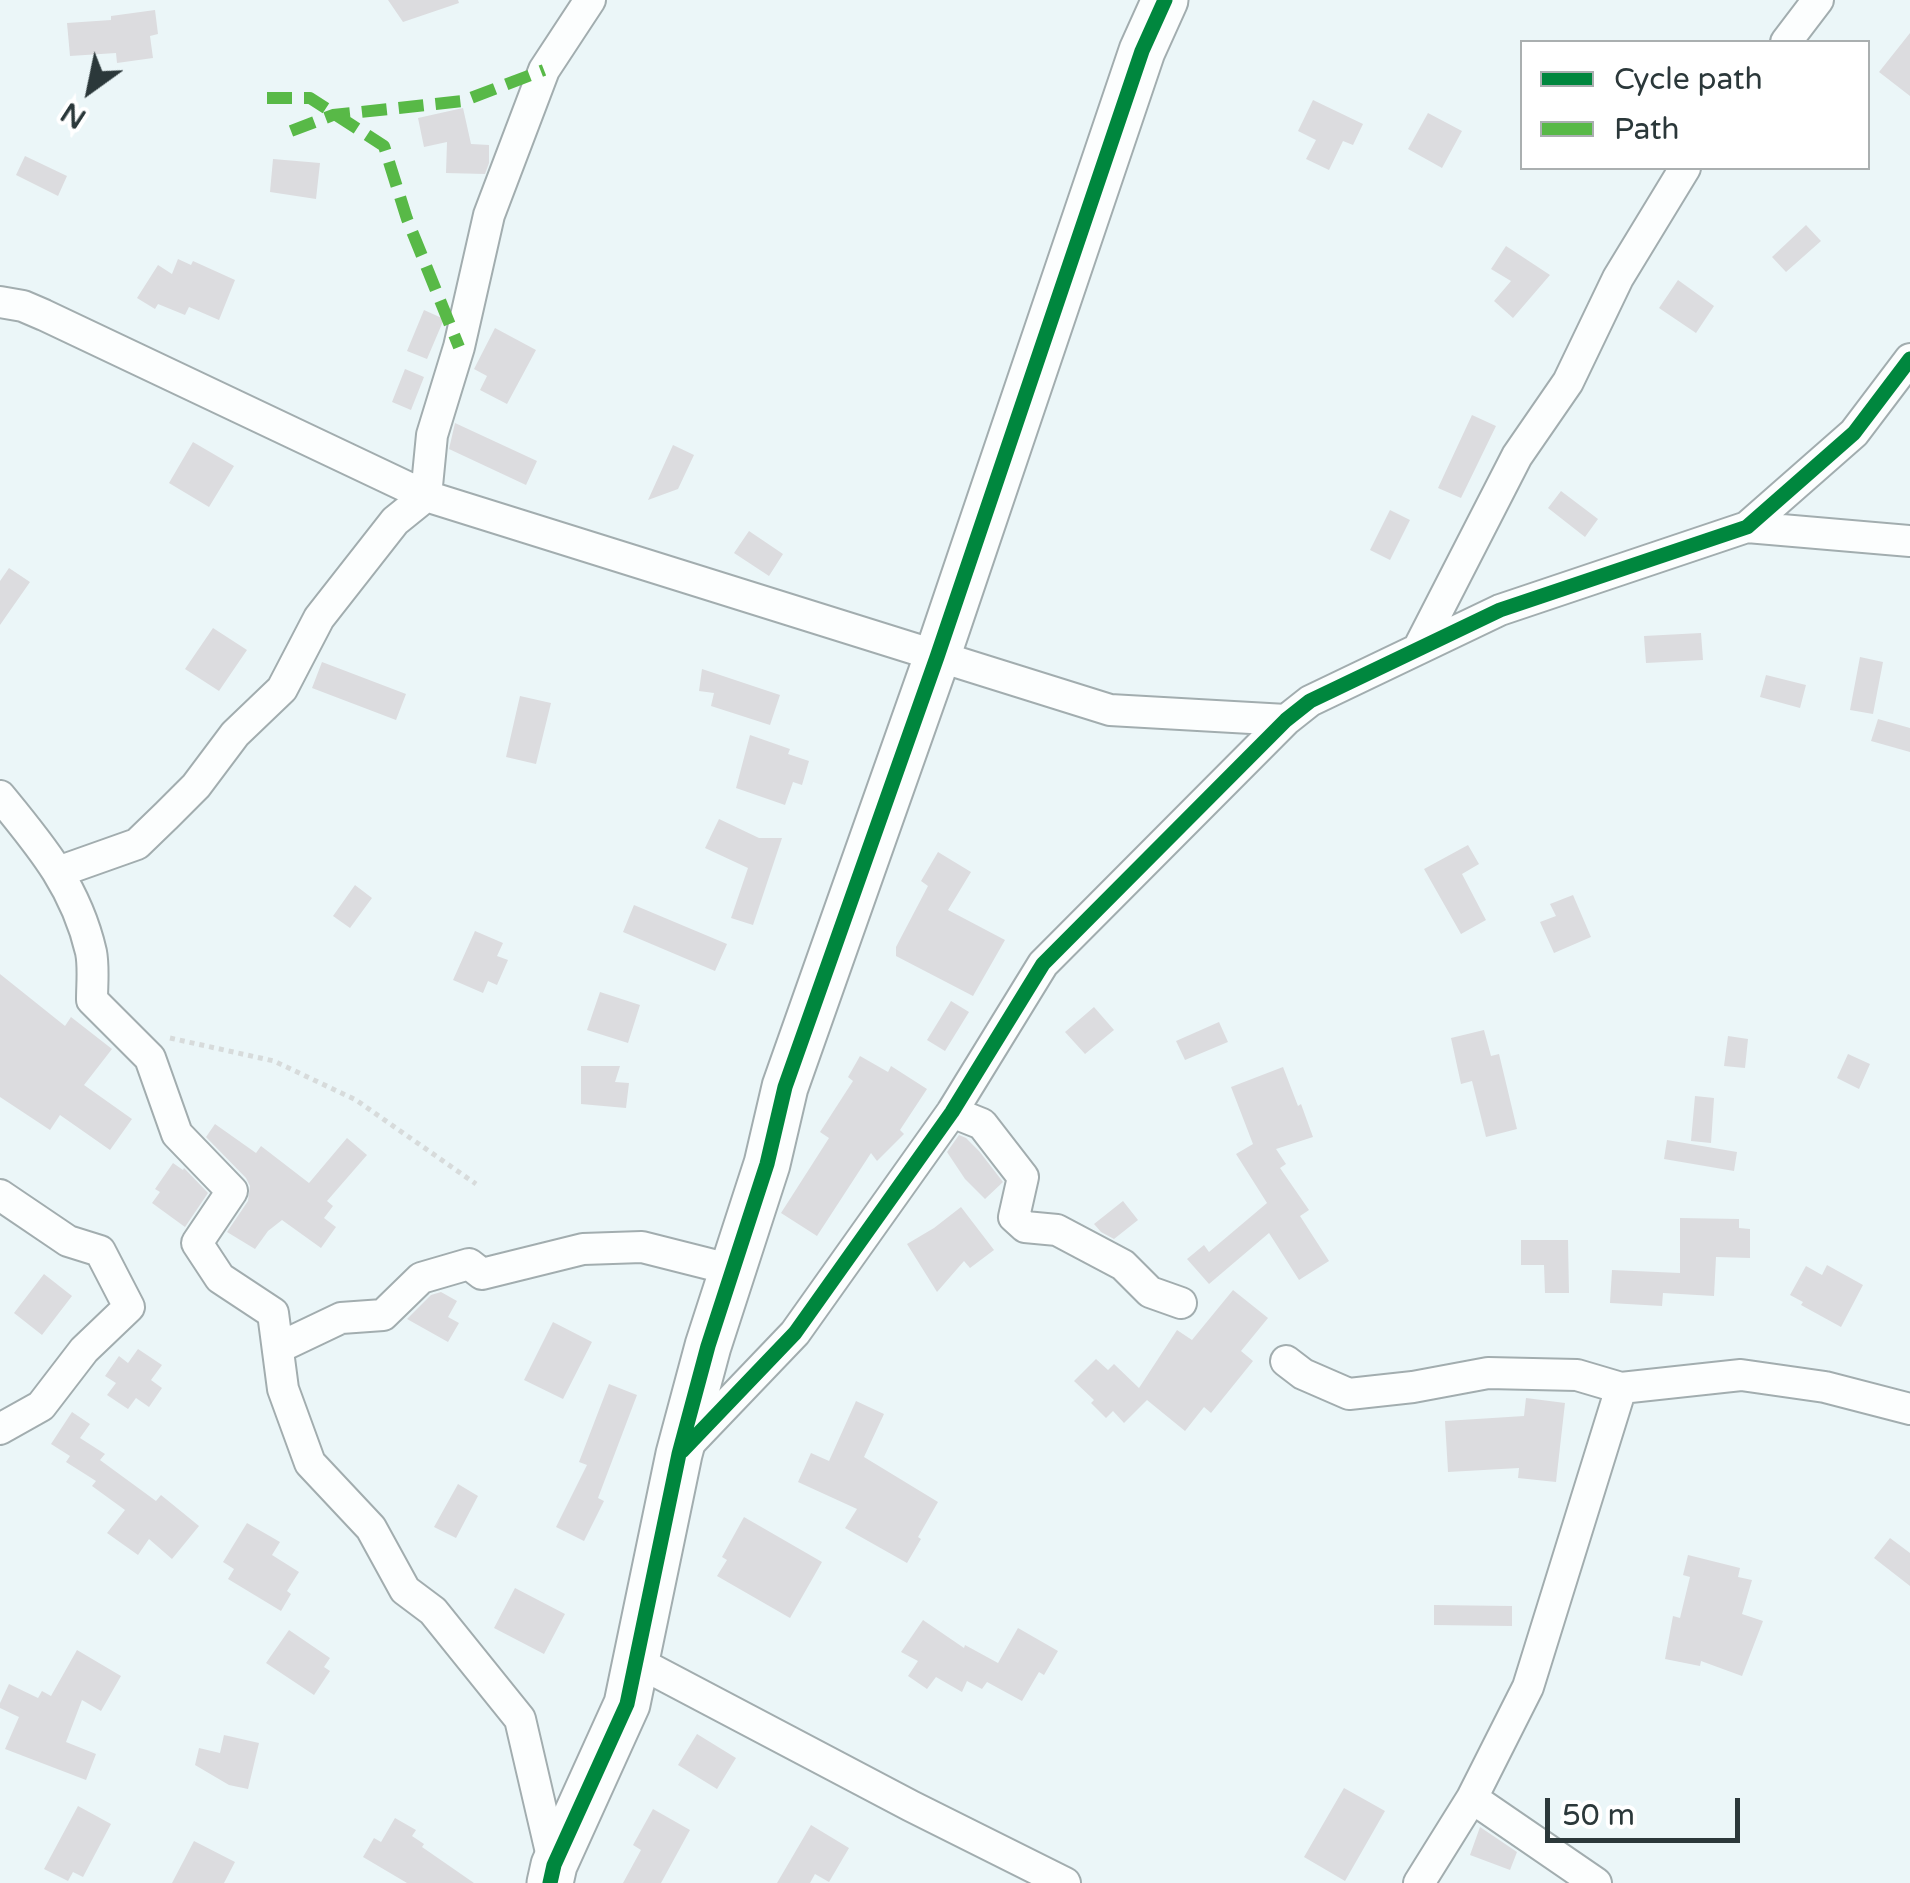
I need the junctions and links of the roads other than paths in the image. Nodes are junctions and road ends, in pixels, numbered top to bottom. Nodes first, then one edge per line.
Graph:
1 (590, 0) edge
2 (1165, 0) edge
3 (1818, 0) edge
4 (1788, 40) edge
5 (1684, 170) edge
6 (0, 302) edge
7 (1910, 359) edge
8 (426, 496) junction
9 (1746, 527) junction
10 (1910, 542) edge
11 (1418, 649) junction
12 (937, 657) junction
13 (1286, 720) junction
14 (0, 796) edge
15 (58, 872) junction
16 (952, 1112) junction
17 (0, 1196) edge
18 (733, 1270) junction
19 (1181, 1303) dead end
20 (278, 1348) junction
21 (1286, 1362) dead end
22 (1622, 1388) junction
23 (1910, 1409) edge
24 (0, 1429) edge
25 (679, 1454) junction
26 (636, 1660) junction
27 (1472, 1798) junction
28 (552, 1874) edge
29 (1065, 1883) edge
30 (1419, 1883) edge
31 (1596, 1883) edge

1 - 8 street
2 - 12 street
3 - 4 street
5 - 11 street
6 - 8 street
7 - 9 street
8 - 12 street
8 - 15 street
9 - 10 street
9 - 11 street
11 - 13 street
12 - 13 street
12 - 18 street
13 - 16 street
14 - 15 street
15 - 20 street
16 - 19 street
16 - 25 street
17 - 24 street
18 - 20 street
18 - 25 street
20 - 28 street
21 - 22 street
22 - 23 street
22 - 27 street
25 - 26 street
26 - 28 street
26 - 29 street
27 - 30 street
27 - 31 street

